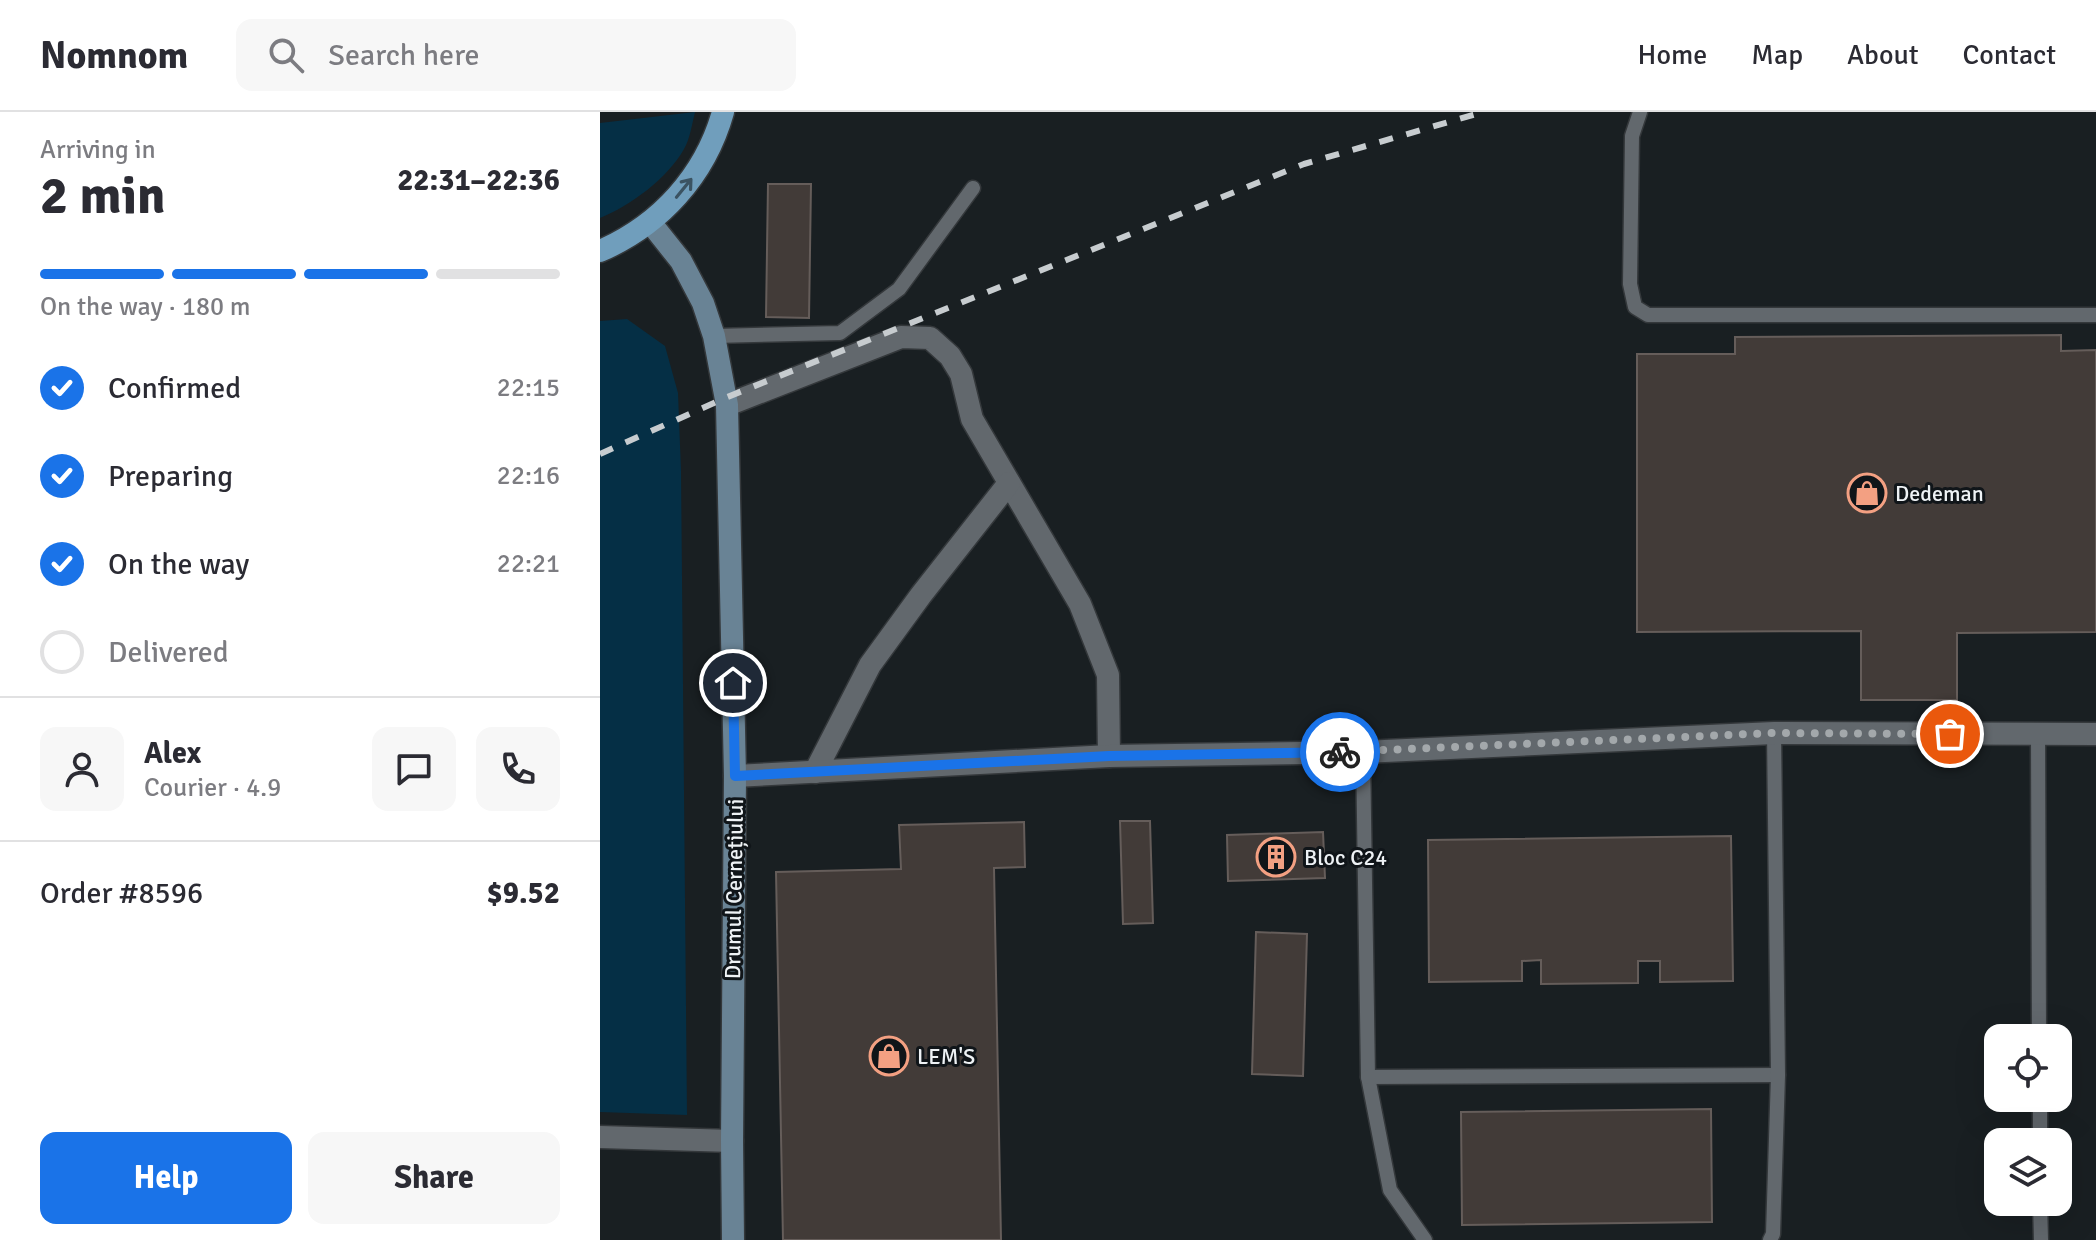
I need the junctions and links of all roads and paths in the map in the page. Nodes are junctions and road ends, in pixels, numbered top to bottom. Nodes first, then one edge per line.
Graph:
1 (1640, 112) edge
2 (720, 121) edge
3 (973, 188) dead end
4 (650, 222) junction
5 (600, 251) edge
6 (2096, 315) edge
7 (714, 336) junction
8 (727, 405) junction
9 (1009, 483) junction
10 (1774, 733) junction
11 (2038, 734) junction
12 (2096, 734) edge
13 (1363, 752) junction
14 (1109, 756) junction
15 (815, 772) junction
16 (735, 776) junction
17 (2039, 1024) edge
18 (1778, 1075) junction
19 (1368, 1077) junction
20 (600, 1137) edge
21 (732, 1141) junction
22 (2040, 1216) edge
23 (733, 1240) edge
24 (1425, 1240) edge
25 (1770, 1240) edge
26 (2041, 1240) edge

1 - 6 lane
4 -> 2 main road
3 - 7 lane
4 - 5 main road
4 - 7 main road, Drumul Cernețiului
7 - 8 main road, Drumul Cernețiului
8 - 9 street
8 - 16 main road, Drumul Cernețiului
9 - 14 street
9 - 15 street
10 - 11 street
10 - 13 street
10 - 18 lane
11 - 12 street
11 - 17 lane
13 - 14 street
13 - 19 lane
14 - 15 street
15 - 16 street
16 - 21 main road, Drumul Cernețiului
18 - 19 lane
18 - 25 lane
19 - 24 lane
20 - 21 street
21 - 23 main road, Drumul Cernețiului
22 - 26 lane

